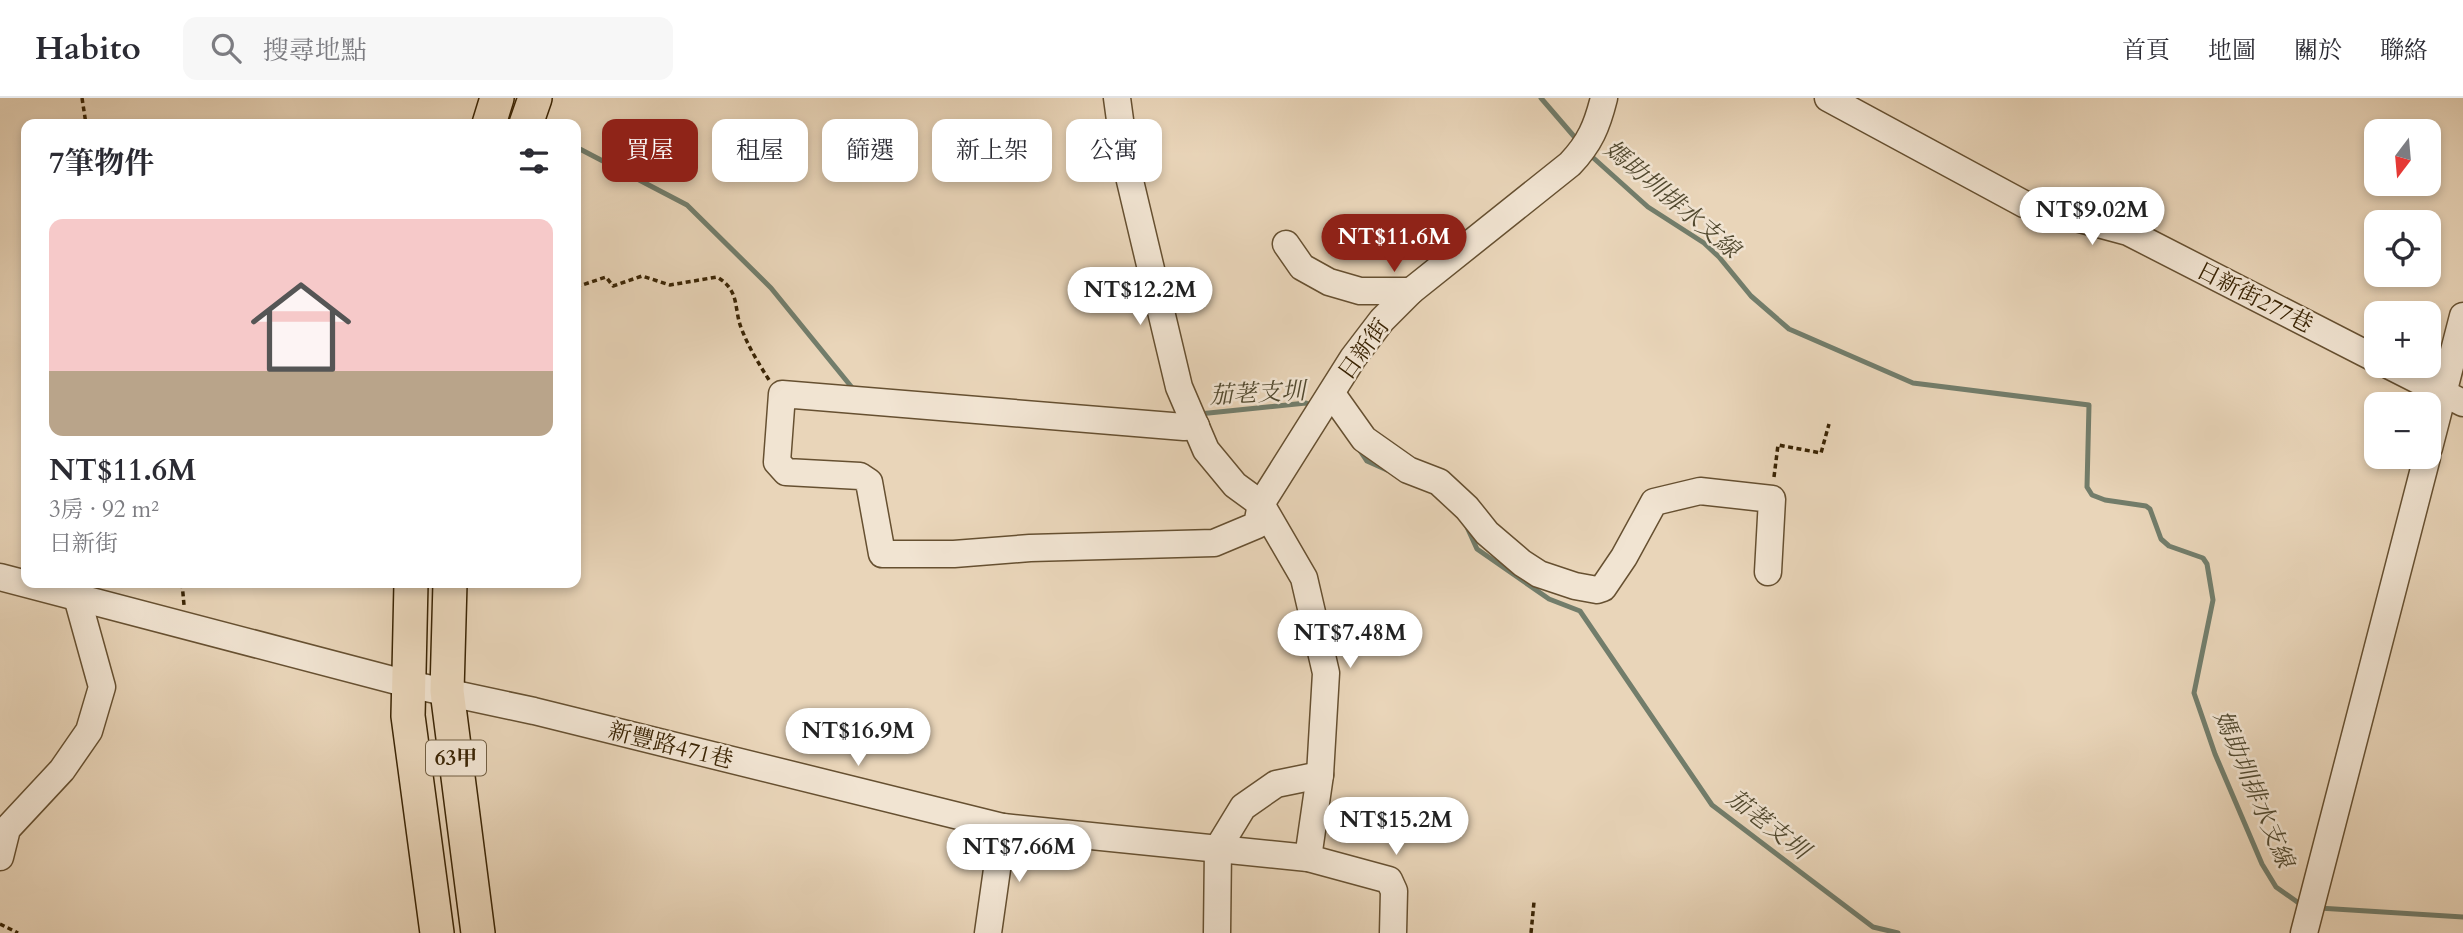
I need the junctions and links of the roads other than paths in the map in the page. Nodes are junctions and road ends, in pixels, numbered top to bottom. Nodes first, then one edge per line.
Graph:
1 (1117, 98) edge
2 (1604, 98) edge
3 (1828, 98) edge
4 (1286, 244) dead end
5 (1410, 291) junction
6 (2463, 316) edge
7 (2364, 353) edge
8 (2413, 378) edge
9 (1332, 394) junction
10 (2453, 398) edge
11 (2441, 424) edge
12 (1196, 426) junction
13 (2424, 469) edge
14 (1261, 504) junction
15 (1768, 572) dead end
16 (0, 577) edge
17 (21, 582) edge
18 (42, 588) edge
19 (411, 588) edge
20 (450, 588) edge
21 (77, 597) junction
22 (408, 684) junction
23 (447, 691) junction
24 (1320, 775) junction
25 (1003, 827) junction
26 (3, 828) edge
27 (1218, 848) junction
28 (0, 857) edge
29 (1308, 858) junction
30 (437, 933) edge
31 (478, 933) edge
32 (988, 933) edge
33 (1217, 933) edge
34 (1393, 933) edge
35 (2304, 933) edge

1 - 12 street
2 - 5 street, 日新街
3 - 7 street, 日新街277巷
4 - 5 street
5 - 9 street, 日新街
6 - 10 street
8 - 10 street
9 - 14 street, 日新街
9 - 15 street
10 - 11 street
12 - 14 street
12 - 14 street, 日新街
13 - 35 street
14 - 24 street
16 - 17 street, 新豐路471巷
18 - 21 street, 新豐路471巷
19 - 22 main road, 63甲
20 - 23 main road, 63甲
21 - 22 street, 新豐路471巷
21 - 26 street
22 - 23 street, 新豐路471巷
22 - 30 main road, 63甲
23 - 25 street, 新豐路471巷
23 - 31 main road, 63甲
24 - 27 street
24 - 29 street
25 - 27 street, 新豐路471巷
25 - 32 street
26 - 28 street
27 - 29 street, 新豐路471巷
27 - 33 street
29 - 34 street, 新豐路471巷

